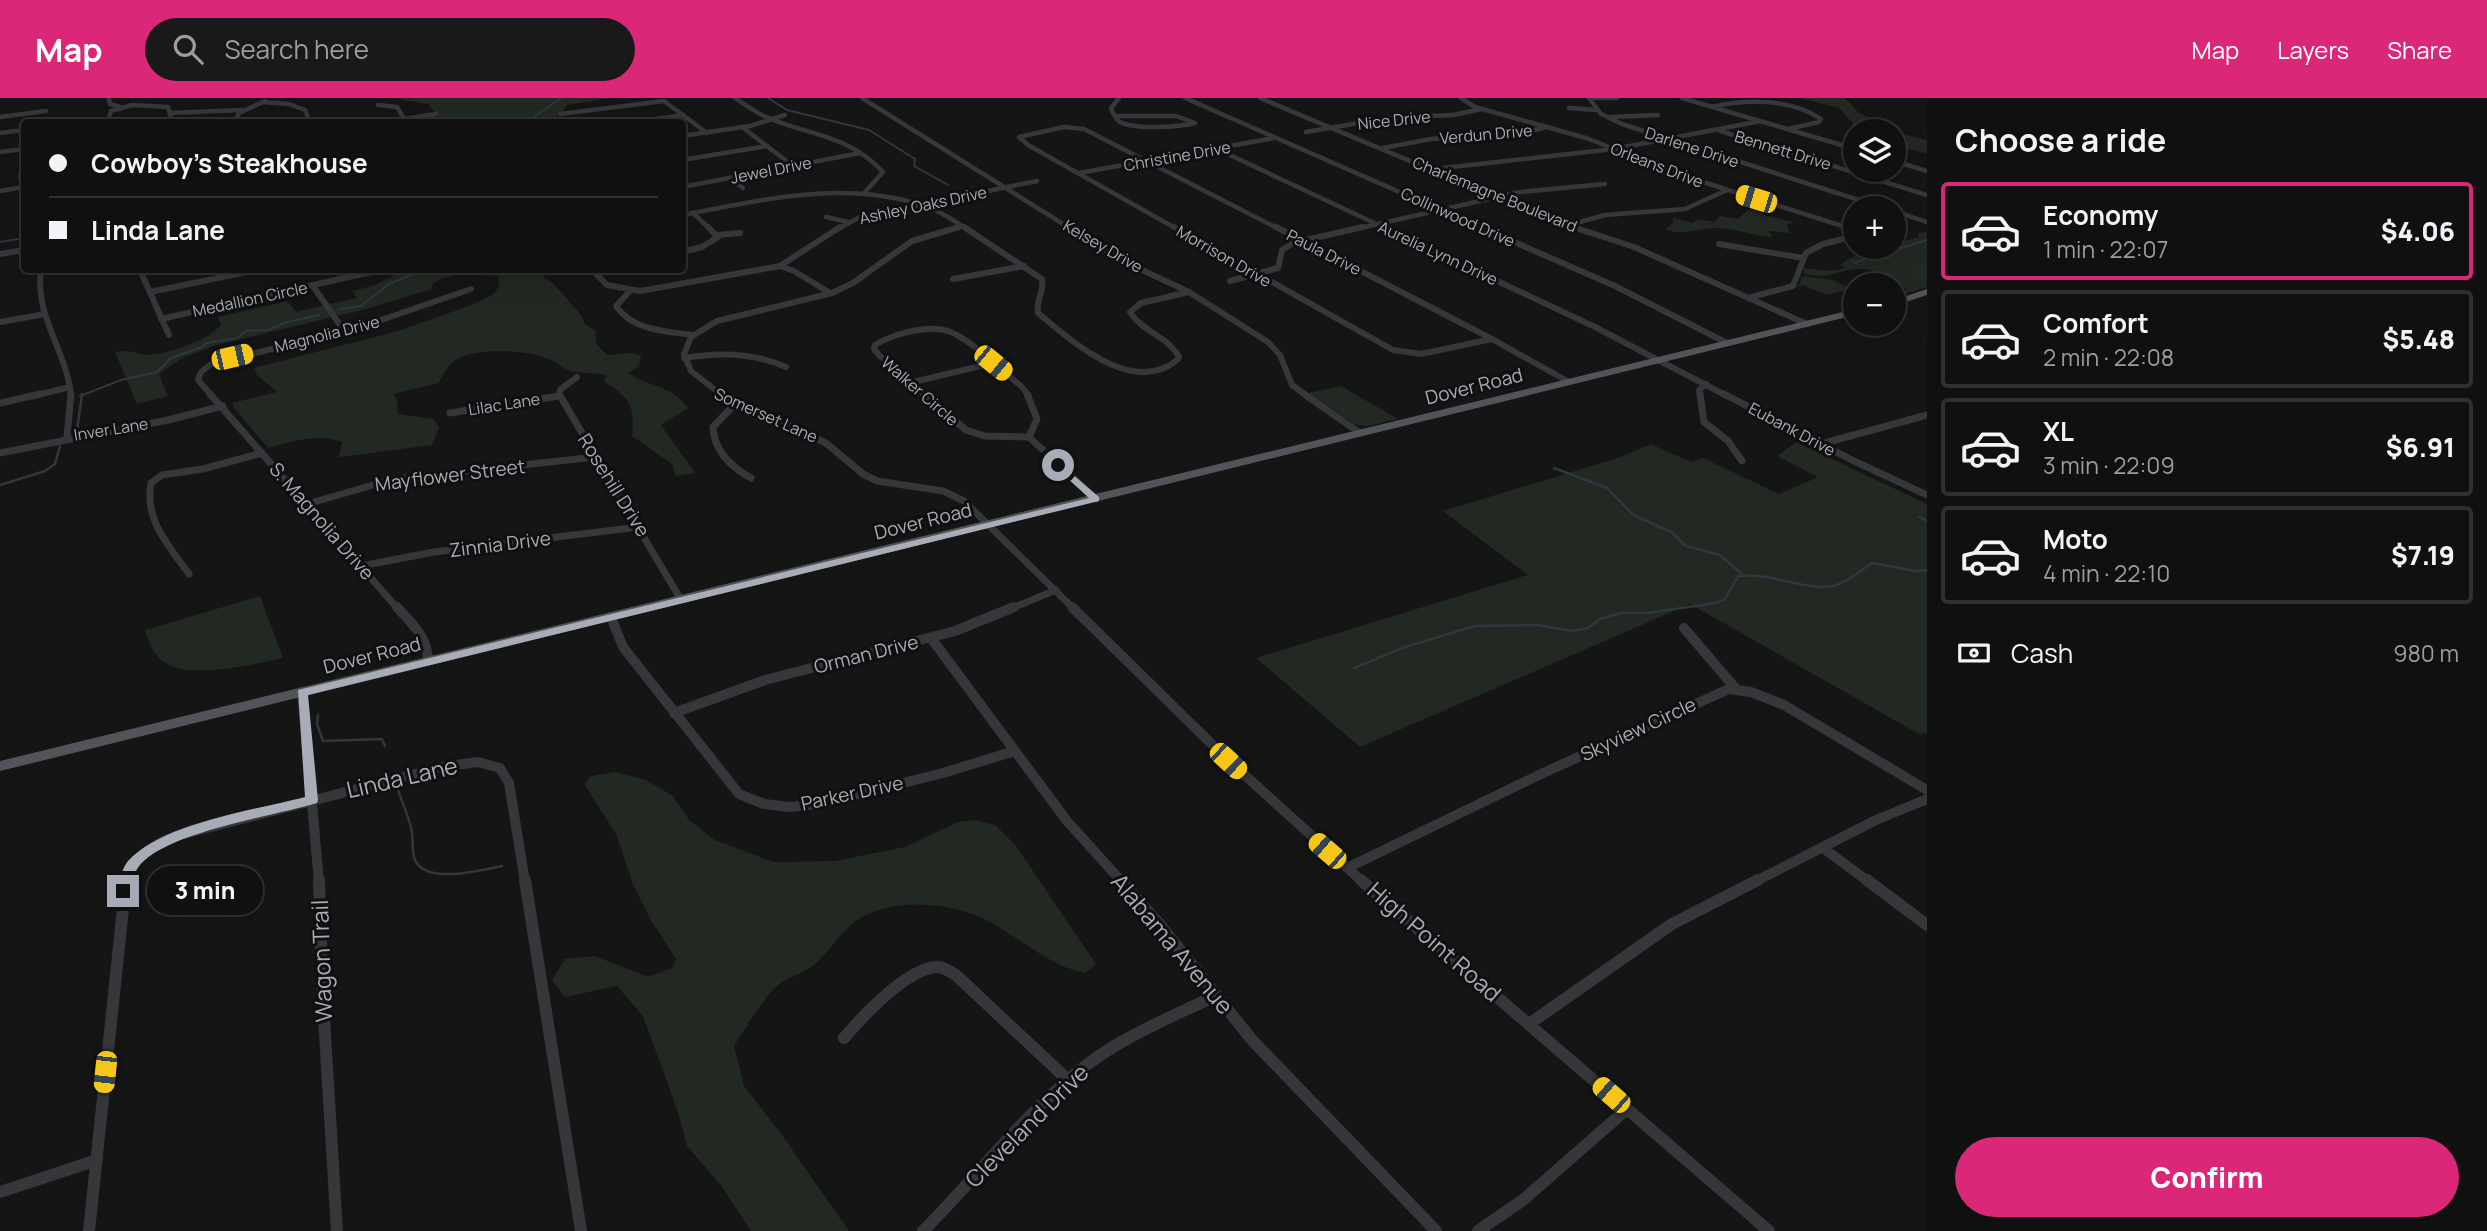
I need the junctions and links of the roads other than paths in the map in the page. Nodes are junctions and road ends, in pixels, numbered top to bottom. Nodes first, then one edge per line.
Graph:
1 (269, 98) edge
2 (736, 98) edge
3 (862, 98) edge
4 (1119, 98) edge
5 (1185, 98) edge
6 (1260, 98) edge
7 (1461, 98) edge
8 (1590, 98) edge
9 (1616, 98) edge
10 (1682, 98) edge
11 (108, 99) edge
12 (262, 102) junction
13 (378, 105) dead end
14 (120, 107) junction
15 (1710, 107) junction
16 (1569, 108) dead end
17 (1482, 109) junction
18 (242, 110) junction
19 (1597, 110) junction
20 (46, 111) dead end
21 (170, 113) junction
22 (436, 114) dead end
23 (560, 114) dead end
24 (684, 115) junction
25 (785, 115) dead end
26 (1658, 115) dead end
27 (1115, 116) junction
28 (0, 117) edge
29 (1605, 117) junction
30 (109, 119) edge
31 (171, 119) edge
32 (235, 119) edge
33 (309, 119) edge
34 (404, 119) edge
35 (414, 119) edge
36 (656, 119) edge
37 (772, 119) junction
38 (1760, 121) junction
39 (743, 127) junction
40 (1075, 127) joint
41 (1331, 127) junction
42 (1548, 127) junction
43 (1786, 129) junction
44 (21, 130) edge
45 (1718, 130) junction
46 (707, 132) junction
47 (1306, 132) dead end
48 (0, 133) edge
49 (686, 135) edge
50 (1275, 138) junction
51 (1672, 140) junction
52 (767, 146) junction
53 (1843, 146) edge
54 (1215, 148) junction
55 (1382, 148) junction
56 (21, 149) edge
57 (1614, 149) junction
58 (0, 152) edge
59 (860, 153) junction
60 (686, 158) edge
61 (1147, 161) junction
62 (1906, 165) edge
63 (793, 166) junction
64 (1433, 169) junction
65 (1927, 171) edge
66 (1079, 173) junction
67 (729, 178) junction
68 (1037, 181) dead end
69 (1605, 184) dead end
70 (686, 186) edge
71 (21, 187) edge
72 (1005, 187) junction
73 (743, 188) dead end
74 (1727, 190) junction
75 (0, 191) edge
76 (865, 192) junction
77 (1927, 195) edge
78 (1847, 196) edge
79 (1500, 197) junction
80 (921, 204) junction
81 (1441, 210) junction
82 (692, 213) junction
83 (686, 214) edge
84 (1906, 215) edge
85 (826, 217) dead end
86 (1926, 221) edge
87 (848, 222) junction
88 (1378, 225) junction
89 (1569, 225) junction
90 (963, 226) junction
91 (1843, 226) edge
92 (740, 233) dead end
93 (718, 235) junction
94 (1843, 240) edge
95 (1304, 241) junction
96 (1719, 244) dead end
97 (21, 250) edge
98 (686, 251) edge
99 (0, 254) edge
100 (1803, 258) junction
101 (780, 266) junction
102 (1024, 266) junction
103 (40, 273) edge
104 (141, 273) edge
105 (242, 273) edge
106 (367, 273) edge
107 (595, 273) edge
108 (1258, 275) junction
109 (953, 279) dead end
110 (1230, 281) dead end
111 (313, 286) junction
112 (471, 289) dead end
113 (630, 291) junction
114 (150, 292) junction
115 (1189, 292) junction
116 (1927, 292) edge
117 (830, 293) junction
118 (1748, 298) junction
119 (1906, 299) edge
120 (45, 314) junction
121 (1843, 316) edge
122 (161, 319) junction
123 (0, 322) edge
124 (1807, 324) junction
125 (344, 331) junction
126 (169, 335) dead end
127 (693, 335) junction
128 (1493, 339) junction
129 (1727, 343) junction
130 (684, 358) junction
131 (1658, 361) junction
132 (993, 363) junction
133 (786, 367) dead end
134 (577, 377) dead end
135 (1569, 382) junction
136 (909, 383) junction
137 (1706, 384) junction
138 (205, 386) joint
139 (70, 387) junction
140 (559, 396) junction
141 (0, 403) edge
142 (736, 403) junction
143 (223, 407) junction
144 (450, 413) dead end
145 (1927, 415) edge
146 (1360, 433) junction
147 (67, 436) junction
148 (1029, 437) junction
149 (1821, 444) junction
150 (0, 453) edge
151 (262, 453) junction
152 (596, 457) junction
153 (1742, 461) dead end
154 (751, 478) dead end
155 (1927, 495) edge
156 (1096, 499) junction
157 (307, 504) junction
158 (989, 524) junction
159 (639, 527) junction
160 (361, 566) junction
161 (190, 574) dead end
162 (1056, 590) junction
163 (681, 600) junction
164 (611, 617) junction
165 (1685, 628) dead end
166 (931, 638) junction
167 (428, 661) junction
168 (1736, 689) junction
169 (302, 692) junction
170 (674, 713) junction
171 (1015, 751) junction
172 (0, 766) edge
173 (1927, 790) edge
174 (1927, 799) edge
175 (312, 800) junction
176 (1823, 848) junction
177 (1347, 867) junction
178 (1927, 925) edge
179 (1215, 996) junction
180 (1529, 1024) junction
181 (844, 1038) dead end
182 (1068, 1080) junction
183 (1628, 1109) junction
184 (97, 1160) junction
185 (0, 1192) edge
186 (89, 1231) edge
187 (337, 1231) edge
188 (581, 1231) edge
189 (923, 1231) edge
190 (1436, 1231) edge
191 (1478, 1231) edge
192 (1769, 1231) edge

1 - 12 street
2 - 37 street
3 - 72 street, Kelsey Drive
4 - 27 street
5 - 50 street, Collinwood Drive
6 - 41 street, Charlemagne Boulevard
7 - 17 street, Orleans Drive
8 - 9 street
8 - 19 street, Darlene Drive
10 - 15 street
11 - 14 street
12 - 18 street
12 - 33 street
13 - 34 street
14 - 21 street
14 - 30 street
15 - 38 street
15 - 43 street
16 - 19 street
17 - 41 street, Nice Drive
17 - 42 street, Orleans Drive
18 - 21 street
18 - 32 street
19 - 29 street, Darlene Drive
20 - 28 street
21 - 31 street
22 - 35 street
23 - 24 street
24 - 36 street
24 - 46 street
25 - 37 street
26 - 29 street
27 - 27 street
29 - 51 street, Darlene Drive
37 - 39 street
37 - 59 street
38 - 43 street
38 - 45 street
39 - 46 street
39 - 52 street
40 - 61 street, Paula Drive
40 - 66 street, Morrison Drive
41 - 47 street, Nice Drive
41 - 55 street, Charlemagne Boulevard
42 - 55 street, Verdun Drive
42 - 57 street, Orleans Drive
43 - 53 street
44 - 48 street
45 - 51 street
45 - 77 street, Bennett Drive
46 - 49 street
50 - 54 street, Christine Drive
50 - 81 street, Collinwood Drive
51 - 57 street
51 - 78 street, Darlene Drive
52 - 60 street
52 - 63 street
54 - 61 street, Christine Drive
54 - 88 street, Aurelia Lynn Drive
55 - 64 street, Charlemagne Boulevard
56 - 58 street
57 - 64 street
57 - 74 street, Orleans Drive
59 - 63 street, Jewel Drive
59 - 76 street
61 - 66 street, Christine Drive
61 - 95 street, Paula Drive
62 - 65 street
63 - 67 street, Jewel Drive
64 - 79 street, Charlemagne Boulevard
66 - 108 street, Morrison Drive
67 - 70 street, Jewel Drive
67 - 73 street
68 - 72 street, Ashley Oaks Drive
69 - 79 street
71 - 75 street
72 - 80 street, Ashley Oaks Drive
72 - 115 street, Kelsey Drive
74 - 89 street
74 - 91 street, Orleans Drive
76 - 80 street
76 - 82 street
79 - 81 street
79 - 89 street, Charlemagne Boulevard
80 - 87 street, Ashley Oaks Drive
80 - 90 street
81 - 88 street
81 - 129 street, Collinwood Drive
82 - 83 street
82 - 93 street
84 - 86 street
85 - 87 street
87 - 101 street, Ashley Oaks Drive
88 - 95 street
88 - 131 street, Aurelia Lynn Drive
89 - 118 street, Charlemagne Boulevard
90 - 102 street
90 - 117 street
92 - 93 street
93 - 98 street
94 - 100 street
95 - 108 street
95 - 128 street, Paula Drive
96 - 100 street
97 - 99 street
100 - 118 street
101 - 113 street
101 - 117 street
102 - 109 street
102 - 115 street
103 - 120 street
104 - 114 street
105 - 114 street
106 - 111 street, Medallion Circle
107 - 113 street
108 - 110 street
108 - 128 street, Morrison Drive
111 - 122 street, Medallion Circle
111 - 125 street
112 - 125 street, Magnolia Drive
113 - 127 street
114 - 122 street
115 - 146 street, Kelsey Drive
116 - 119 main road
117 - 127 street
118 - 124 street, Charlemagne Boulevard
120 - 123 street
120 - 139 street
121 - 124 main road, Dover Road
122 - 126 street
124 - 129 main road, Dover Road
125 - 138 street, Magnolia Drive
127 - 130 street
128 - 135 street, Paula Drive
129 - 131 main road, Dover Road
130 - 133 street
130 - 142 street, Somerset Lane
131 - 135 main road, Dover Road
131 - 137 street, Eubank Drive
132 - 136 street
132 - 136 street, Walker Circle
132 - 148 street, Walker Circle
134 - 140 street
135 - 146 main road, Dover Road
136 - 148 street, Walker Circle
137 - 149 street, Eubank Drive
137 - 153 street
138 - 143 street, S. Magnolia Drive
139 - 141 street
139 - 147 street
140 - 144 street, Lilac Lane
140 - 152 street, Rosehill Drive
142 - 154 street
142 - 158 street, Somerset Lane
143 - 147 street, Inver Lane
143 - 151 street, S. Magnolia Drive
145 - 149 street
146 - 156 main road, Dover Road
147 - 150 street, Inver Lane
148 - 156 street
149 - 155 street, Eubank Drive
151 - 157 street, S. Magnolia Drive
151 - 161 street
152 - 157 street, Mayflower Street
152 - 159 street, Rosehill Drive
156 - 158 main road, Dover Road
157 - 160 street, S. Magnolia Drive
158 - 162 street, High Point Road
158 - 163 main road, Dover Road
159 - 160 street, Zinnia Drive
159 - 163 street, Rosehill Drive
160 - 167 street, S. Magnolia Drive
162 - 166 street, Orman Drive
162 - 177 street, High Point Road
163 - 164 main road, Dover Road
164 - 167 main road, Dover Road
164 - 170 street, Parker Drive
165 - 168 street
166 - 170 street, Orman Drive
166 - 171 street, Alabama Avenue
167 - 169 main road, Dover Road
168 - 173 street
168 - 177 street, Skyview Circle
169 - 172 main road, Dover Road
169 - 175 street, Wagon Trail
170 - 171 street, Parker Drive
171 - 179 street, Alabama Avenue
174 - 176 street
175 - 184 street, Linda Lane
175 - 187 street, Wagon Trail
175 - 188 street, Linda Lane
176 - 178 street
176 - 180 street
177 - 180 street, High Point Road
179 - 182 street, Cleveland Drive
179 - 190 street, Alabama Avenue
180 - 183 street, High Point Road
181 - 182 street
182 - 189 street, Cleveland Drive
183 - 191 street
183 - 192 street, High Point Road
184 - 185 street
184 - 186 street, Linda Lane

